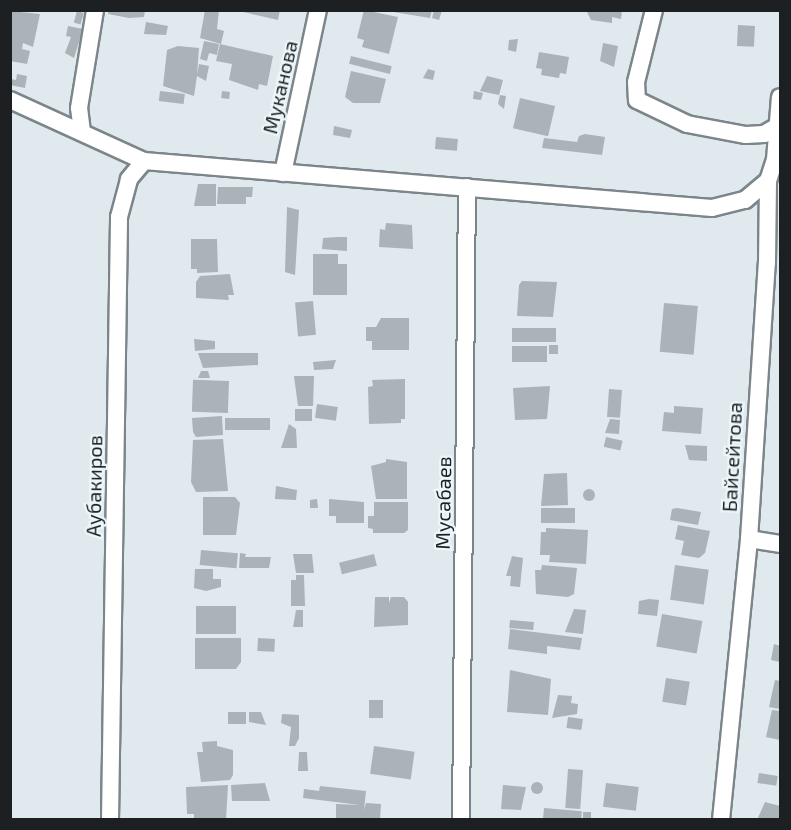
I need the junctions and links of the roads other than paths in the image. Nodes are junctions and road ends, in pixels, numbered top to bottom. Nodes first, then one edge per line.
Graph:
1 (95, 10) edge
2 (318, 10) edge
3 (654, 10) edge
4 (780, 97) edge
5 (10, 100) edge
6 (778, 126) junction
7 (82, 132) junction
8 (144, 161) junction
9 (283, 173) junction
10 (768, 182) junction
11 (467, 187) junction
12 (774, 263) edge
13 (749, 539) junction
14 (780, 544) edge
15 (110, 819) edge
16 (461, 819) edge
17 (722, 819) edge

1 - 7 street
2 - 9 street, Муканова
3 - 6 street
4 - 6 street, Байсейтова
5 - 7 street
6 - 10 street, Байсейтова
7 - 8 street
8 - 9 street
8 - 15 street, Аубакиров
9 - 11 street
10 - 11 street
10 - 12 street, Байсейтова
11 - 16 street, Мусабаев
12 - 13 street, Байсейтова
13 - 14 street
13 - 17 street, Байсейтова

